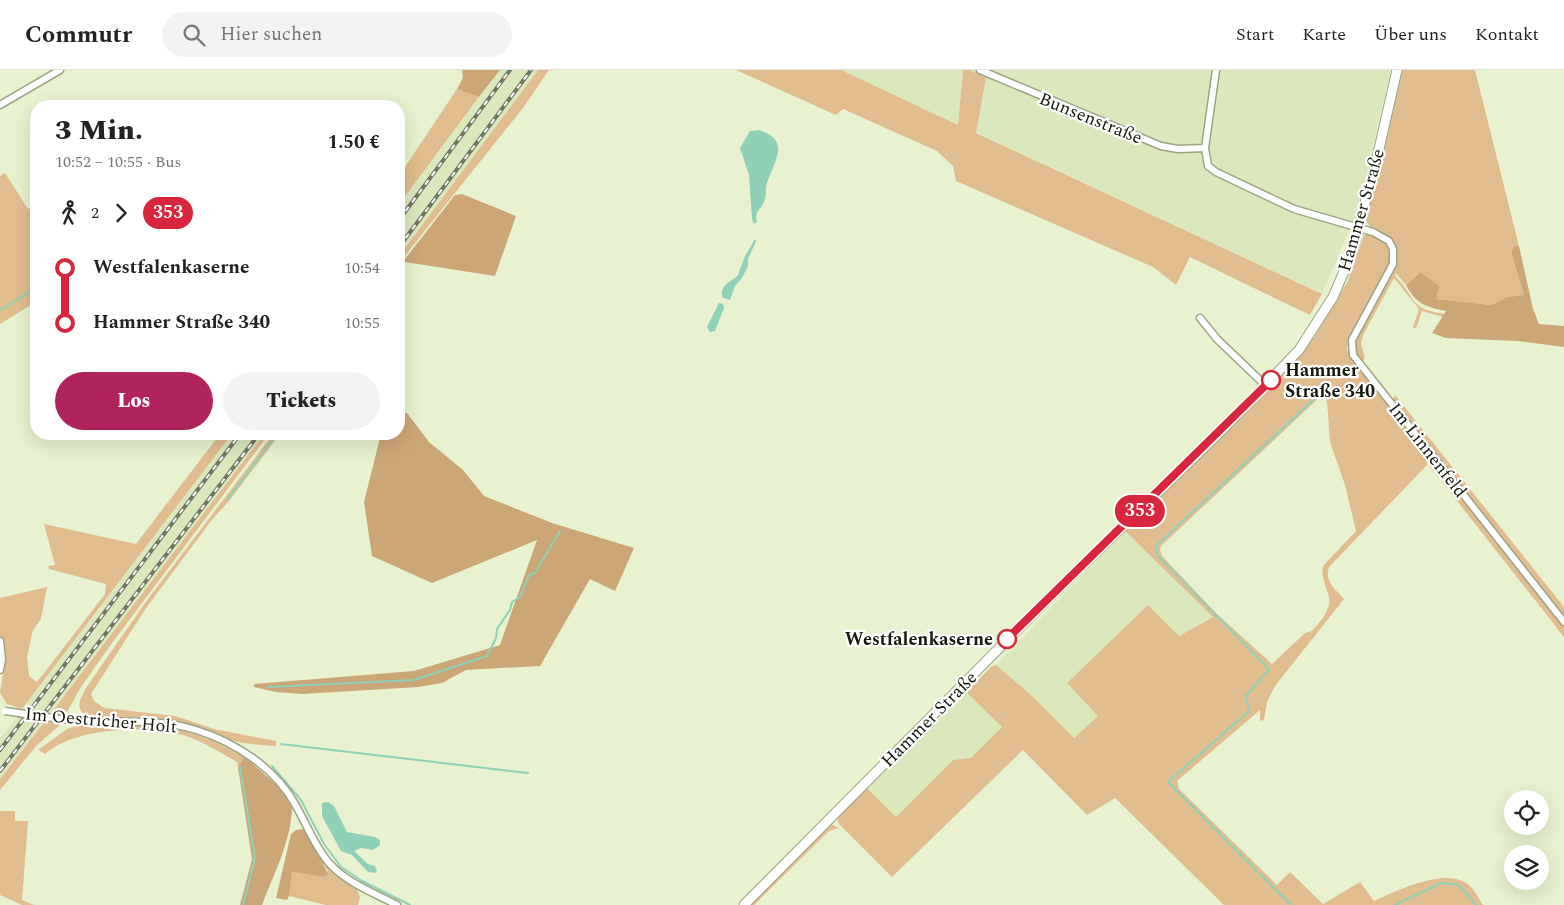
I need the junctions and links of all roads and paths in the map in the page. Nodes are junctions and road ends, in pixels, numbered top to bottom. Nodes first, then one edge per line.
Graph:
1 (60, 70) edge
2 (980, 70) edge
3 (1216, 70) edge
4 (1396, 70) edge
5 (0, 105) edge
6 (1205, 148) junction
7 (1359, 228) junction
8 (1200, 318) dead end
9 (1266, 386) junction
10 (1564, 622) edge
11 (0, 641) edge
12 (0, 670) edge
13 (3, 711) edge
14 (397, 905) edge
15 (744, 905) edge

1 - 5 street
2 - 6 street, Bunsenstraße
3 - 6 street
4 - 7 main road, Hammer Straße
6 - 7 street, Im Linnenfeld
7 - 9 main road, Hammer Straße
7 - 10 street, Im Linnenfeld
8 - 9 street
9 - 15 main road, Hammer Straße
11 - 12 street
13 - 14 street, Im Oestricher Holt, bridge

